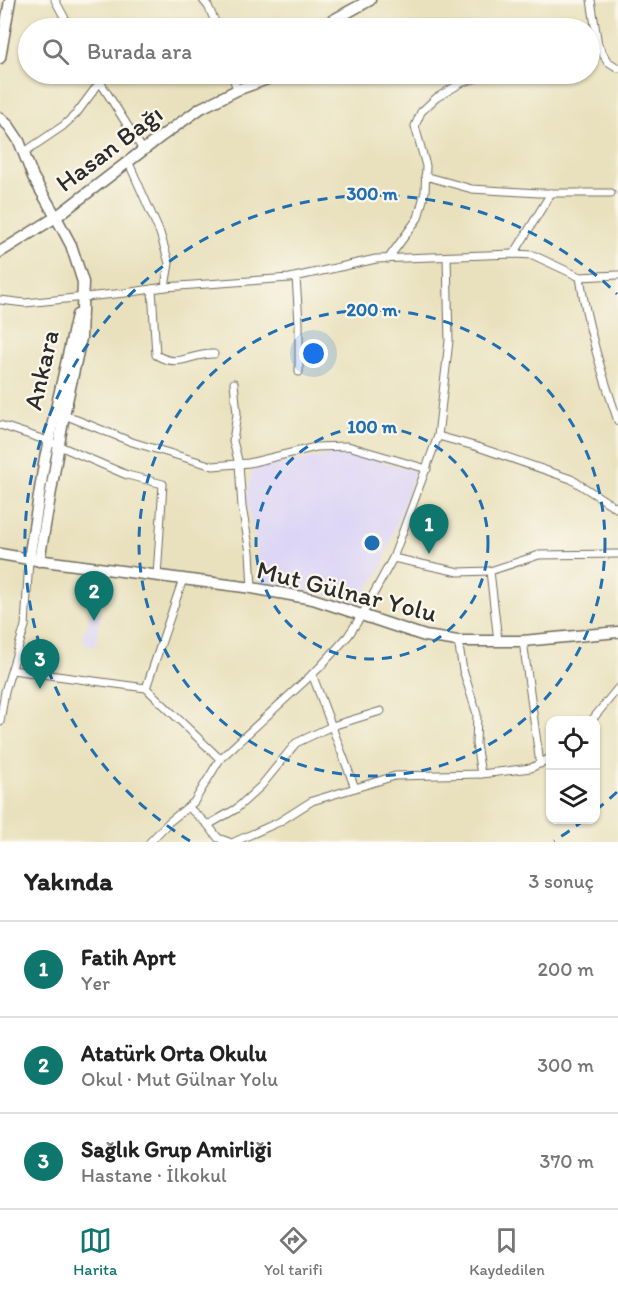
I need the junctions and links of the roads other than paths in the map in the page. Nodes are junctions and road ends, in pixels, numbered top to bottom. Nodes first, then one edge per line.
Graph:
1 (10, 0) edge
2 (55, 0) edge
3 (203, 0) edge
4 (370, 0) edge
5 (591, 0) edge
6 (65, 18) edge
7 (213, 18) edge
8 (337, 18) edge
9 (594, 18) edge
10 (600, 49) edge
11 (0, 58) edge
12 (618, 68) edge
13 (98, 84) edge
14 (100, 84) edge
15 (235, 84) edge
16 (254, 84) edge
17 (460, 84) edge
18 (237, 90) junction
19 (0, 118) edge
20 (143, 150) junction
21 (24, 153) junction
22 (128, 161) junction
23 (425, 176) junction
24 (551, 193) junction
25 (611, 193) dead end
26 (56, 217) junction
27 (0, 252) edge
28 (513, 254) junction
29 (447, 257) junction
30 (388, 259) junction
31 (618, 275) edge
32 (296, 277) junction
33 (580, 277) junction
34 (165, 287) junction
35 (153, 289) junction
36 (81, 297) junction
37 (0, 300) edge
38 (214, 354) dead end
39 (299, 372) dead end
40 (234, 383) dead end
41 (60, 412) junction
42 (618, 421) edge
43 (0, 425) edge
44 (438, 436) junction
45 (54, 443) junction
46 (239, 464) junction
47 (427, 469) junction
48 (618, 509) edge
49 (0, 554) edge
50 (618, 554) edge
51 (393, 558) junction
52 (34, 560) junction
53 (490, 571) junction
54 (157, 576) junction
55 (183, 579) junction
56 (252, 588) junction
57 (362, 615) junction
58 (618, 632) edge
59 (458, 641) junction
60 (498, 641) junction
61 (523, 641) junction
62 (12, 670) junction
63 (312, 674) junction
64 (146, 688) junction
65 (618, 688) edge
66 (3, 690) edge
67 (381, 711) dead end
68 (595, 716) edge
69 (0, 722) edge
70 (332, 726) junction
71 (220, 759) junction
72 (546, 761) edge
73 (540, 764) junction
74 (482, 774) junction
75 (355, 788) junction
76 (188, 807) junction
77 (208, 825) junction
78 (150, 842) edge
79 (229, 842) edge
80 (234, 842) edge

1 - 11 main road
2 - 6 street
3 - 7 street
4 - 8 main road
5 - 9 street
10 - 12 street
13 - 21 street
14 - 20 street
15 - 18 street
16 - 18 main road, Hasan Bağı
17 - 23 street
18 - 20 main road, Hasan Bağı
19 - 21 main road, Ankara
20 - 22 main road, Hasan Bağı
21 - 26 main road, Ankara
22 - 26 main road, Hasan Bağı
22 - 34 street
23 - 24 street
23 - 30 street
24 - 25 street
24 - 28 street
26 - 27 main road, Hasan Bağı
26 - 36 main road, Ankara
28 - 29 street
28 - 33 street
29 - 30 street
29 - 44 street
30 - 32 street
31 - 33 street
32 - 34 street
32 - 39 street
33 - 42 street
34 - 35 street
35 - 36 street
35 - 38 street
36 - 37 street
36 - 41 main road, Ankara
40 - 46 street
41 - 45 main road, Ankara
41 - 46 street
43 - 45 street
44 - 47 street
44 - 48 street
45 - 52 main road, Ankara
45 - 54 street
46 - 47 street
46 - 56 street
47 - 51 street
49 - 52 main road, Mut Gülnar Yolu
50 - 53 street
51 - 53 street
51 - 57 street
52 - 54 main road, Mut Gülnar Yolu
52 - 62 street
53 - 60 street
54 - 55 main road, Mut Gülnar Yolu
55 - 56 main road, Mut Gülnar Yolu
55 - 64 street
56 - 57 main road, Mut Gülnar Yolu
57 - 59 main road, Mut Gülnar Yolu
57 - 63 street
58 - 61 main road, Mut Gülnar Yolu
59 - 60 main road, Mut Gülnar Yolu
59 - 74 street
60 - 61 main road, Mut Gülnar Yolu
61 - 73 street
62 - 64 street
62 - 66 street
63 - 70 street
63 - 71 street
64 - 71 street
65 - 68 street
66 - 69 street
67 - 70 street
70 - 75 street
70 - 77 street
71 - 76 street
72 - 73 street
73 - 74 street
74 - 75 street
75 - 80 street
76 - 77 street
76 - 78 street
77 - 79 street

